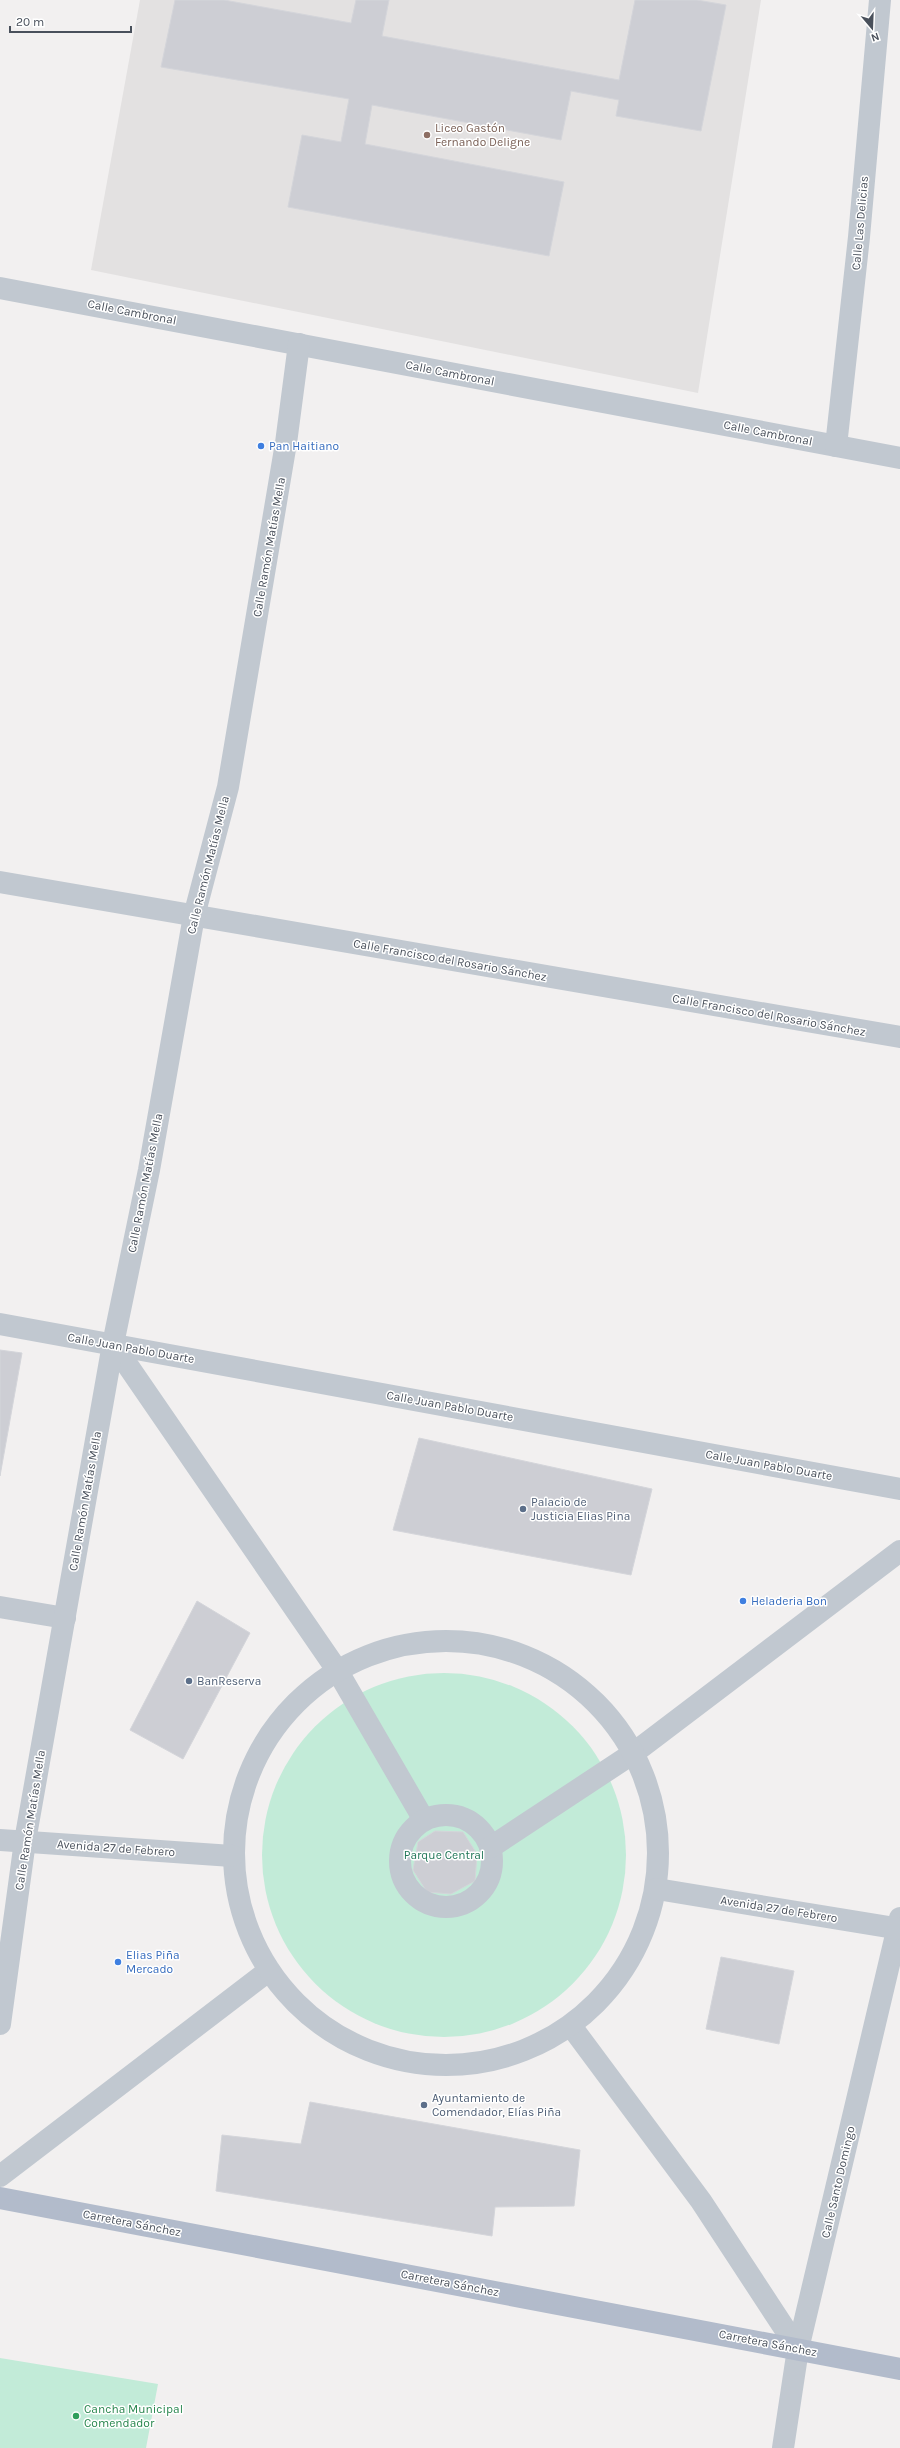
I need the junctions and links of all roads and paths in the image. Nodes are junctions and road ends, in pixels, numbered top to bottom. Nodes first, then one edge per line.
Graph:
1 (880, 0) edge
2 (0, 288) edge
3 (298, 344) junction
4 (836, 446) junction
5 (900, 458) edge
6 (0, 882) edge
7 (194, 916) junction
8 (900, 1037) edge
9 (0, 1324) edge
10 (113, 1344) junction
11 (900, 1489) edge
12 (900, 1551) edge
13 (0, 1607) edge
14 (65, 1618) junction
15 (337, 1670) junction
16 (635, 1752) junction
17 (424, 1820) junction
18 (0, 1840) edge
19 (25, 1841) junction
20 (491, 1847) junction
21 (232, 1856) junction
22 (657, 1889) junction
23 (899, 1925) edge
24 (267, 1972) junction
25 (0, 2024) edge
26 (571, 2026) junction
27 (0, 2176) edge
28 (0, 2198) edge
29 (798, 2349) junction
30 (900, 2369) edge
31 (783, 2448) edge

1 - 4 street, Calle Las Delicias
2 - 3 street, Calle Cambronal
3 - 4 street, Calle Cambronal
3 - 7 street, Calle Ramón Matías Mella
4 - 5 street, Calle Cambronal
6 - 7 street, Calle Francisco del Rosario Sánchez
7 - 8 street, Calle Francisco del Rosario Sánchez
7 - 10 street, Calle Ramón Matías Mella
9 - 10 street, Calle Juan Pablo Duarte
10 - 11 street, Calle Juan Pablo Duarte
10 - 14 street, Calle Ramón Matías Mella
10 - 15 street
12 - 16 street
13 - 14 street
14 - 19 street, Calle Ramón Matías Mella
15 - 16 street
15 - 17 street
15 - 21 street
16 - 20 street
16 - 22 street
17 - 20 street
17 - 20 street
18 - 19 street, Avenida 27 de Febrero
19 - 21 street, Avenida 27 de Febrero
19 - 25 street, Calle Ramón Matías Mella
21 - 24 street
22 - 23 street, Avenida 27 de Febrero
22 - 26 street
23 - 29 street, Calle Santo Domingo
24 - 26 street
24 - 27 street
26 - 29 street
28 - 29 main road, Carretera Sánchez
29 - 30 main road, Carretera Sánchez
29 - 31 street, Calle Santo Domingo

